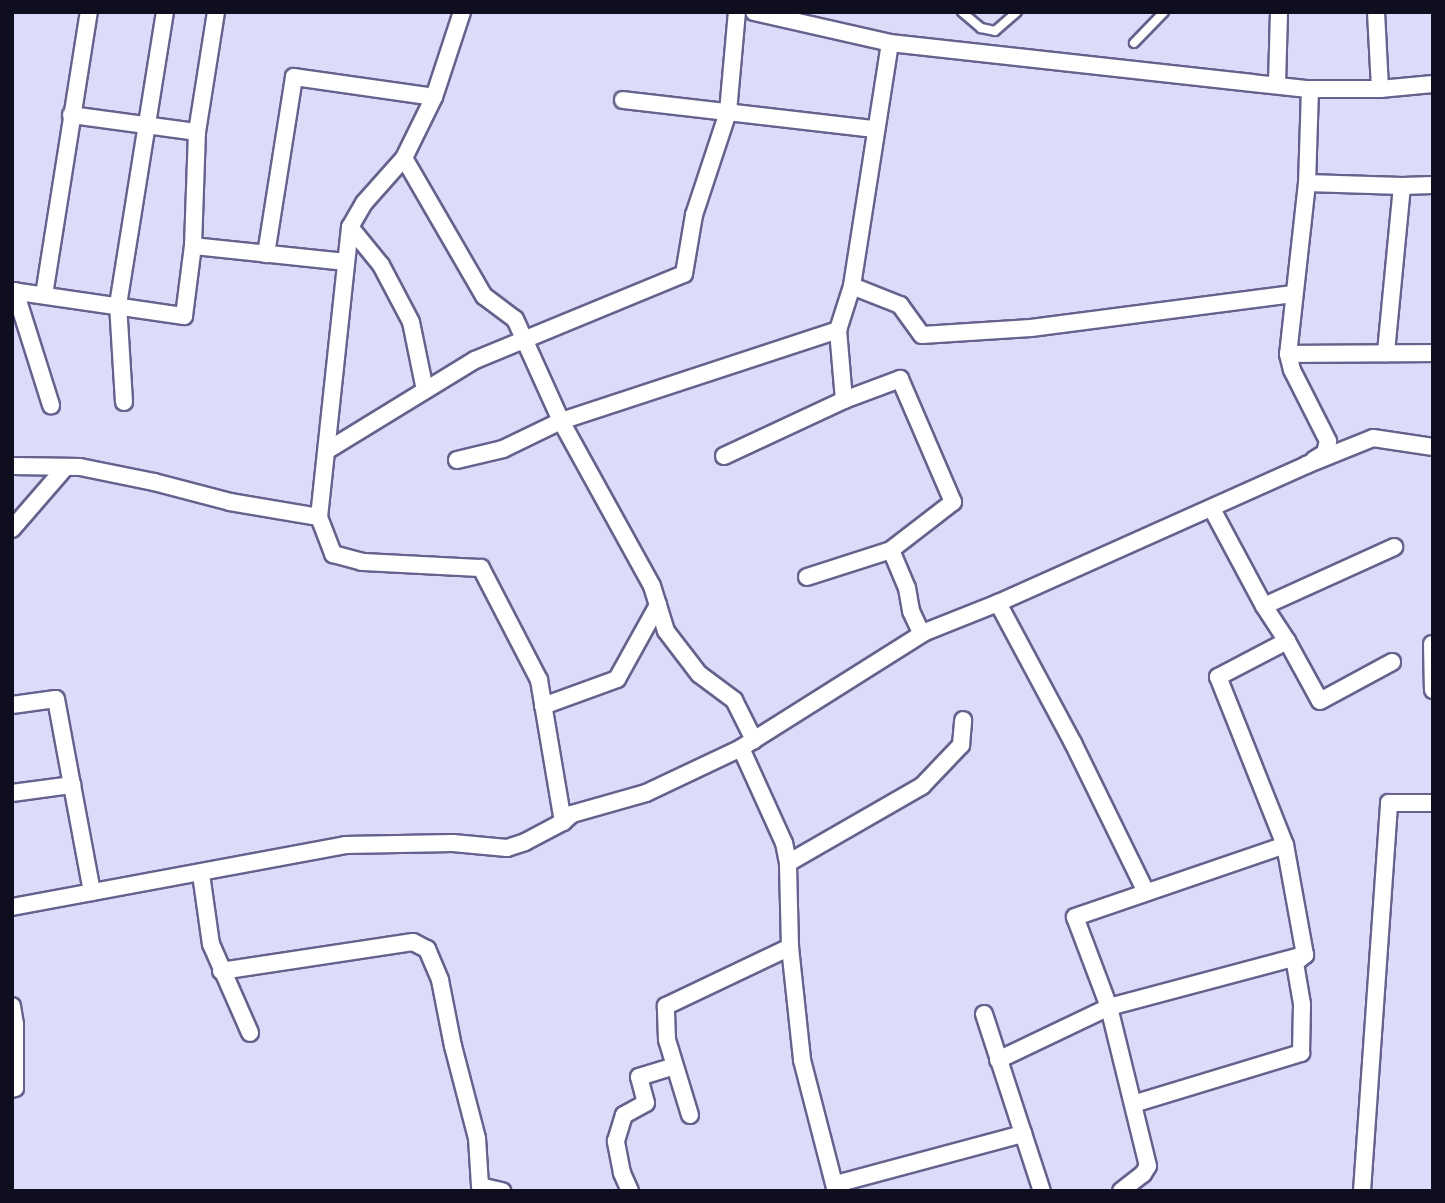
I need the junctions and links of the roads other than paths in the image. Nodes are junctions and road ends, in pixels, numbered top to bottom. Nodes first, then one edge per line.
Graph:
1 (89, 12) edge
2 (165, 12) edge
3 (216, 12) edge
4 (462, 12) edge
5 (737, 12) edge
6 (754, 12) edge
7 (962, 12) edge
8 (1017, 12) edge
9 (1164, 12) edge
10 (1279, 12) edge
11 (1376, 12) edge
12 (890, 43) junction
13 (1134, 43) dead end
14 (1277, 84) junction
15 (1433, 84) edge
16 (1310, 89) junction
17 (1380, 89) junction
18 (434, 97) junction
19 (623, 100) dead end
20 (728, 112) junction
21 (71, 115) junction
22 (147, 124) junction
23 (875, 129) junction
24 (197, 132) junction
25 (404, 158) junction
26 (1307, 183) junction
27 (1433, 185) edge
28 (1402, 186) junction
29 (350, 227) junction
30 (193, 246) junction
31 (266, 254) junction
32 (345, 262) junction
33 (852, 286) junction
34 (13, 291) edge
35 (1293, 294) junction
36 (44, 295) junction
37 (118, 305) junction
38 (838, 330) junction
39 (525, 339) junction
40 (1433, 353) edge
41 (1288, 354) junction
42 (1386, 354) junction
43 (425, 390) junction
44 (844, 400) junction
45 (124, 402) dead end
46 (51, 405) dead end
47 (561, 421) junction
48 (1433, 447) edge
49 (328, 450) junction
50 (724, 456) dead end
51 (457, 460) dead end
52 (1306, 465) junction
53 (12, 466) edge
54 (64, 469) junction
55 (1212, 509) junction
56 (319, 517) junction
57 (12, 529) edge
58 (1394, 547) dead end
59 (891, 550) junction
60 (807, 577) dead end
61 (998, 603) junction
62 (658, 605) junction
63 (1264, 606) junction
64 (925, 632) junction
65 (1287, 641) junction
66 (1432, 644) edge
67 (1392, 662) dead end
68 (1433, 690) edge
69 (12, 705) edge
70 (543, 706) junction
71 (963, 720) dead end
72 (748, 744) junction
73 (72, 785) junction
74 (12, 793) edge
75 (1433, 803) edge
76 (563, 822) junction
77 (1285, 845) junction
78 (788, 863) junction
79 (201, 874) junction
80 (92, 892) junction
81 (1146, 892) junction
82 (12, 907) edge
83 (790, 947) junction
84 (1305, 955) junction
85 (221, 971) junction
86 (12, 1006) edge
87 (1109, 1007) junction
88 (984, 1013) dead end
89 (250, 1033) dead end
90 (998, 1060) junction
91 (674, 1066) junction
92 (12, 1088) edge
93 (1133, 1104) junction
94 (690, 1115) dead end
95 (1023, 1134) junction
96 (836, 1187) edge
97 (1123, 1190) edge
98 (502, 1191) edge
99 (630, 1191) edge
100 (1042, 1191) edge
101 (1362, 1191) edge

1 - 21 street
2 - 22 street
3 - 24 street
4 - 18 street
5 - 20 street
6 - 12 street
7 - 8 lane
9 - 13 lane
10 - 14 street
11 - 17 street
12 - 14 street
12 - 23 street
14 - 16 street
15 - 17 street
16 - 17 street
16 - 26 street
18 - 25 street
18 - 31 street
19 - 20 street
20 - 23 street
20 - 39 street
21 - 22 street
21 - 36 street
22 - 24 street
22 - 37 street
23 - 33 street
24 - 30 street
25 - 29 street
25 - 39 street
26 - 28 street
26 - 35 street
27 - 28 street
28 - 42 street
29 - 32 street
29 - 43 street
30 - 31 street
30 - 37 street
31 - 32 street
32 - 49 street
33 - 35 street
33 - 38 street
34 - 36 street
34 - 46 street
35 - 41 street
36 - 37 street
37 - 45 street
38 - 44 street
38 - 47 street
39 - 43 street
39 - 47 street
40 - 42 street
41 - 42 street
41 - 52 street
43 - 49 street
44 - 50 street
44 - 59 street
47 - 51 street
47 - 62 street
48 - 52 street
49 - 56 street
52 - 55 street
53 - 54 street
54 - 56 street
54 - 57 street
55 - 61 street
55 - 63 street
56 - 70 street
58 - 63 street
59 - 60 street
59 - 64 street
61 - 64 street
61 - 81 street
62 - 70 street
62 - 72 street
63 - 65 street
64 - 72 street
65 - 67 street
65 - 77 street
66 - 68 street
69 - 73 street
70 - 76 street
71 - 78 street
72 - 76 street
72 - 78 street
73 - 74 street
73 - 80 street
75 - 101 street
76 - 79 street
77 - 81 street
77 - 84 street
78 - 83 street
79 - 80 street
79 - 85 street
80 - 82 street
81 - 87 street
83 - 91 street
83 - 96 street
84 - 87 street
84 - 93 street
85 - 89 street
85 - 98 street
86 - 92 street
87 - 90 street
87 - 93 street
88 - 90 street
90 - 95 street
91 - 94 street
91 - 99 street
93 - 97 street
95 - 96 street
95 - 100 street

